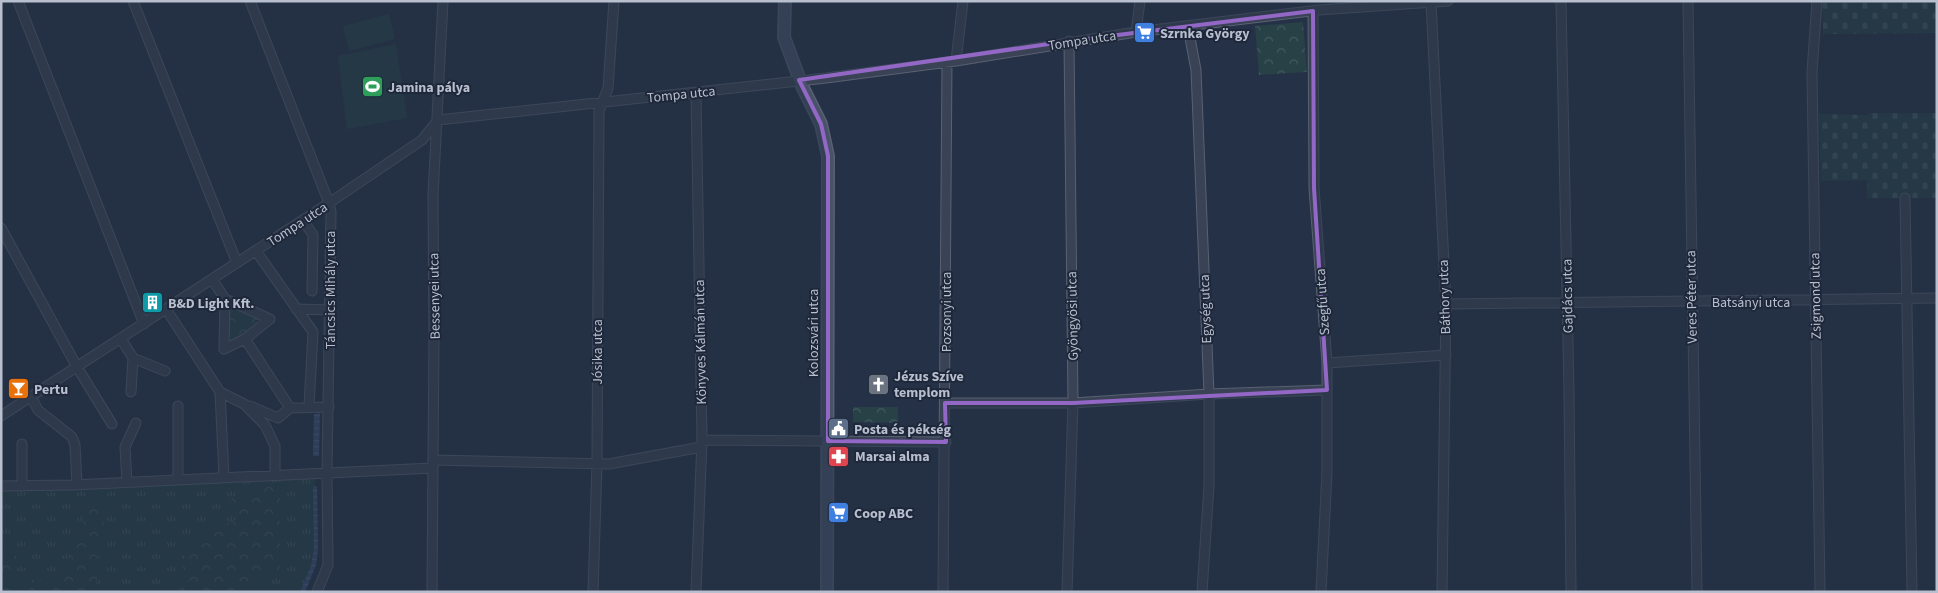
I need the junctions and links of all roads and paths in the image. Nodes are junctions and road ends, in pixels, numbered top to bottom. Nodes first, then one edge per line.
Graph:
1 (18, 1) edge
2 (133, 1) edge
3 (250, 1) edge
4 (443, 1) edge
5 (614, 1) edge
6 (785, 1) edge
7 (963, 1) edge
8 (1140, 1) edge
9 (1448, 1) edge
10 (1561, 1) edge
11 (1688, 1) edge
12 (1817, 1) edge
13 (1431, 3) junction
14 (1317, 8) edge
15 (1188, 27) junction
16 (1136, 32) junction
17 (1069, 41) junction
18 (952, 62) junction
19 (799, 80) junction
20 (696, 93) junction
21 (603, 102) junction
22 (438, 120) junction
23 (1905, 198) dead end
24 (330, 203) junction
25 (303, 220) junction
26 (1, 228) edge
27 (256, 251) junction
28 (237, 263) junction
29 (212, 279) junction
30 (312, 291) dead end
31 (225, 298) junction
32 (1937, 298) edge
33 (1907, 299) junction
34 (1815, 301) junction
35 (1692, 302) junction
36 (1567, 303) junction
37 (1446, 304) junction
38 (166, 309) junction
39 (296, 309) junction
40 (331, 310) junction
41 (144, 324) junction
42 (120, 339) junction
43 (245, 339) junction
44 (1446, 355) junction
45 (133, 358) junction
46 (1327, 363) junction
47 (77, 367) junction
48 (165, 371) dead end
49 (1327, 390) junction
50 (131, 392) dead end
51 (220, 392) junction
52 (1209, 394) junction
53 (31, 397) junction
54 (946, 402) junction
55 (1073, 403) junction
56 (244, 404) junction
57 (178, 406) dead end
58 (309, 406) junction
59 (329, 407) junction
60 (290, 408) junction
61 (268, 414) junction
62 (1, 416) edge
63 (263, 422) junction
64 (136, 423) dead end
65 (112, 424) dead end
66 (828, 441) junction
67 (946, 442) junction
68 (701, 443) junction
69 (22, 444) dead end
70 (597, 463) junction
71 (433, 464) junction
72 (327, 472) junction
73 (275, 474) junction
74 (224, 477) junction
75 (178, 480) junction
76 (127, 482) junction
77 (77, 485) junction
78 (1, 486) edge
79 (22, 486) junction
80 (316, 592) edge
81 (432, 592) edge
82 (593, 592) edge
83 (696, 592) edge
84 (827, 592) edge
85 (943, 592) edge
86 (1067, 592) edge
87 (1202, 592) edge
88 (1321, 592) edge
89 (1442, 592) edge
90 (1571, 592) edge
91 (1697, 592) edge
92 (1820, 592) edge
93 (1912, 592) edge

1 - 41 street
2 - 28 street
3 - 24 street, Táncsics Mihály utca
4 - 22 street, Bessenyei utca
5 - 21 street
6 - 19 street, Kolozsvári utca
7 - 18 street, Pozsonyi utca
8 - 16 street
9 - 13 street, Tompa utca
10 - 36 street, Gajdács utca
11 - 35 street, Veres Péter utca
12 - 34 street, Zsigmond utca
13 - 14 street, Tompa utca
13 - 37 street, Báthory utca
14 - 15 street, Tompa utca
14 - 46 street, Szegfű utca
15 - 16 street, Tompa utca
15 - 52 street, Egység utca
16 - 17 street, Tompa utca
17 - 18 street, Tompa utca
17 - 55 street, Gyöngyösi utca
18 - 19 street, Tompa utca
18 - 54 street, Pozsonyi utca
19 - 20 street, Tompa utca
19 - 66 street, Kolozsvári utca
20 - 21 street, Tompa utca
20 - 68 street, Könyves Kálmán utca
21 - 22 street, Tompa utca
21 - 70 street, Jósika utca
22 - 24 street, Tompa utca
22 - 71 street, Bessenyei utca
23 - 33 street
24 - 25 street, Tompa utca
24 - 40 street, Táncsics Mihály utca
25 - 27 street, Tompa utca
25 - 30 street
26 - 47 street
27 - 28 street, Tompa utca
27 - 39 street
28 - 29 street, Tompa utca
29 - 31 street
29 - 38 street, Tompa utca
31 - 43 street
31 - 43 street
32 - 33 street, Batsányi utca
33 - 34 street, Batsányi utca
33 - 93 street
34 - 35 street, Batsányi utca
34 - 92 street, Zsigmond utca
35 - 36 street, Batsányi utca
35 - 91 street, Veres Péter utca
36 - 37 street, Batsányi utca
36 - 90 street, Gajdács utca
37 - 44 street, Báthory utca
38 - 41 street, Tompa utca
38 - 51 street
39 - 40 street
39 - 58 street
40 - 59 street, Táncsics Mihály utca
41 - 42 street, Tompa utca
42 - 45 street
42 - 47 street, Tompa utca
43 - 60 street
44 - 46 street
44 - 89 street, Báthory utca
45 - 48 street
45 - 50 street
46 - 49 street, Szegfű utca
47 - 53 street, Tompa utca
47 - 65 street
49 - 52 street
49 - 88 street, Szegfű utca
51 - 56 street
51 - 74 street
52 - 55 street
52 - 87 street, Egység utca
53 - 62 street, Tompa utca
53 - 77 street
54 - 55 street
54 - 67 street, Pozsonyi utca
55 - 86 street, Gyöngyösi utca
56 - 61 street
56 - 63 street
57 - 75 street
58 - 59 street
58 - 60 street
59 - 72 street, Táncsics Mihály utca
60 - 61 street
61 - 63 street
63 - 73 street
64 - 76 street
66 - 67 street
66 - 68 street
66 - 84 street, Kolozsvári utca
67 - 85 street, Pozsonyi utca
68 - 70 street
68 - 83 street, Könyves Kálmán utca
69 - 79 street
70 - 71 street
70 - 82 street, Jósika utca
71 - 72 street
71 - 81 street, Bessenyei utca
72 - 73 street
72 - 80 street, Táncsics Mihály utca
73 - 74 street
74 - 75 street
75 - 76 street
76 - 77 street
77 - 79 street
78 - 79 street

